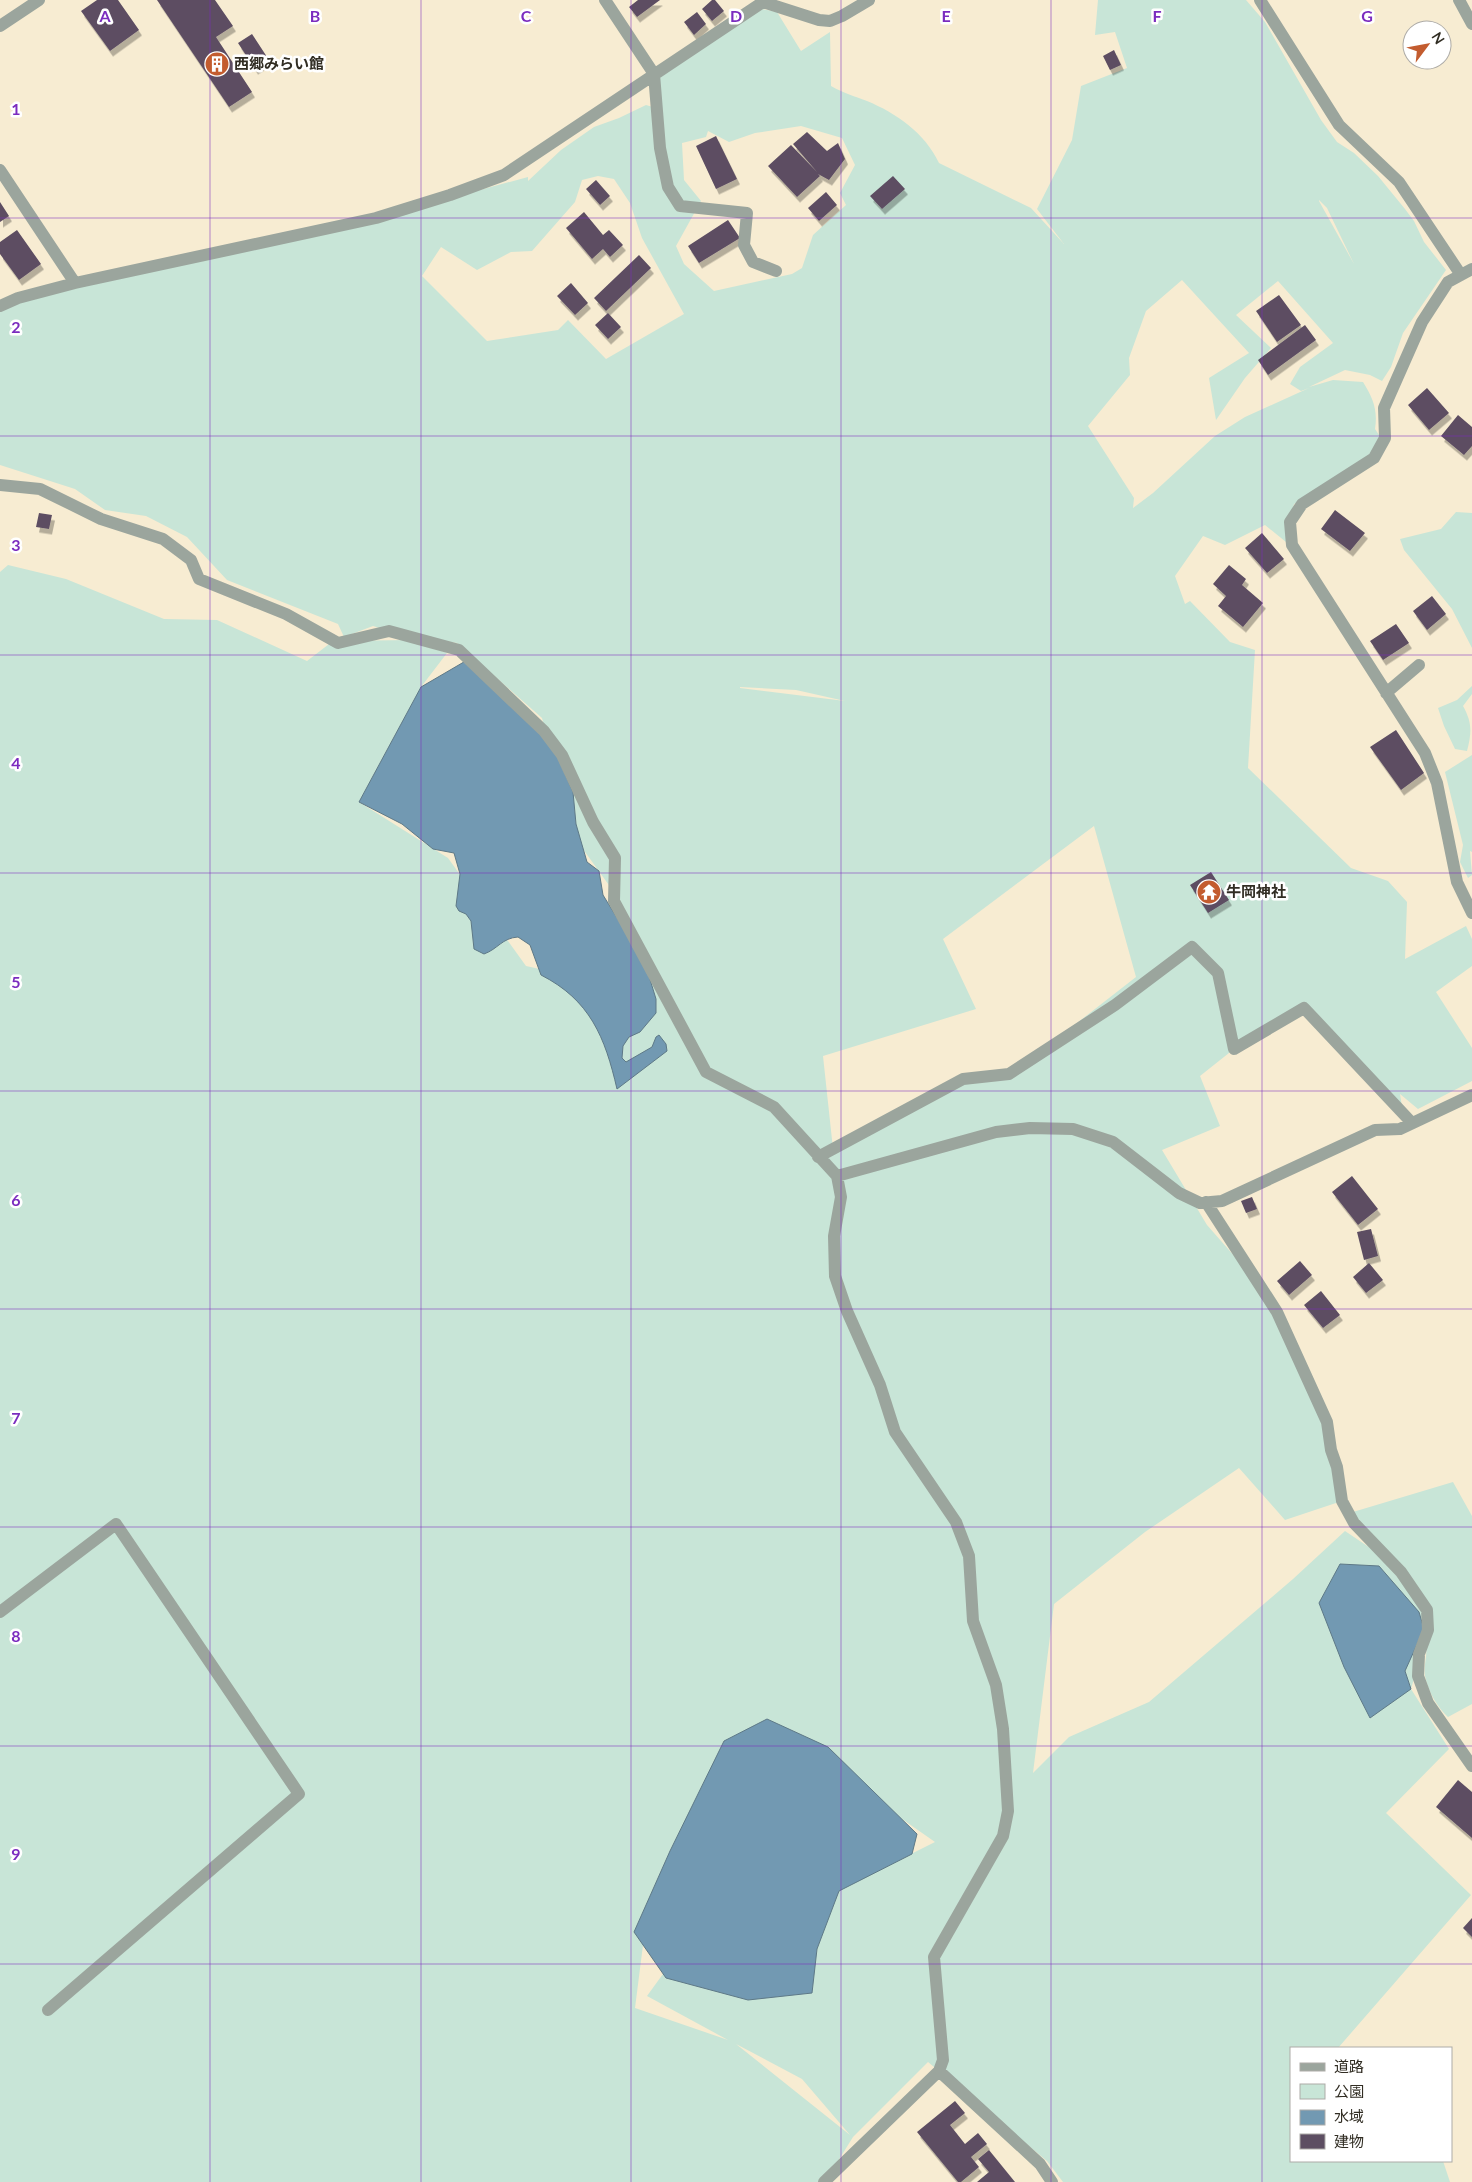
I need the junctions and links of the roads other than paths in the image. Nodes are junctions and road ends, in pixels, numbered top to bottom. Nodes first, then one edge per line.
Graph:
1 (39, 0) edge
2 (605, 0) edge
3 (869, 0) edge
4 (1260, 0) edge
5 (1459, 0) edge
6 (764, 1) edge
7 (1472, 24) edge
8 (0, 26) edge
9 (654, 74) junction
10 (0, 170) edge
11 (1472, 269) edge
12 (776, 271) dead end
13 (1460, 275) junction
14 (75, 283) junction
15 (0, 306) edge
16 (0, 485) edge
17 (1419, 665) dead end
18 (1386, 693) junction
19 (1472, 913) edge
20 (1472, 1095) edge
21 (1412, 1123) junction
22 (818, 1158) junction
23 (837, 1176) junction
24 (1206, 1202) junction
25 (0, 1612) edge
26 (1472, 1766) edge
27 (48, 2010) dead end
28 (939, 2071) junction
29 (824, 2182) edge
30 (1052, 2182) edge

1 - 8 street
2 - 9 street
3 - 6 street
4 - 13 street
5 - 7 street
6 - 9 street
9 - 12 street
9 - 14 street
10 - 14 street
11 - 13 street
13 - 18 street
14 - 15 street
16 - 22 street
17 - 18 street
18 - 19 street
20 - 21 street
21 - 22 street
21 - 24 street
22 - 23 street
23 - 24 street
23 - 28 street
24 - 26 street
25 - 27 street
28 - 29 street
28 - 30 street

